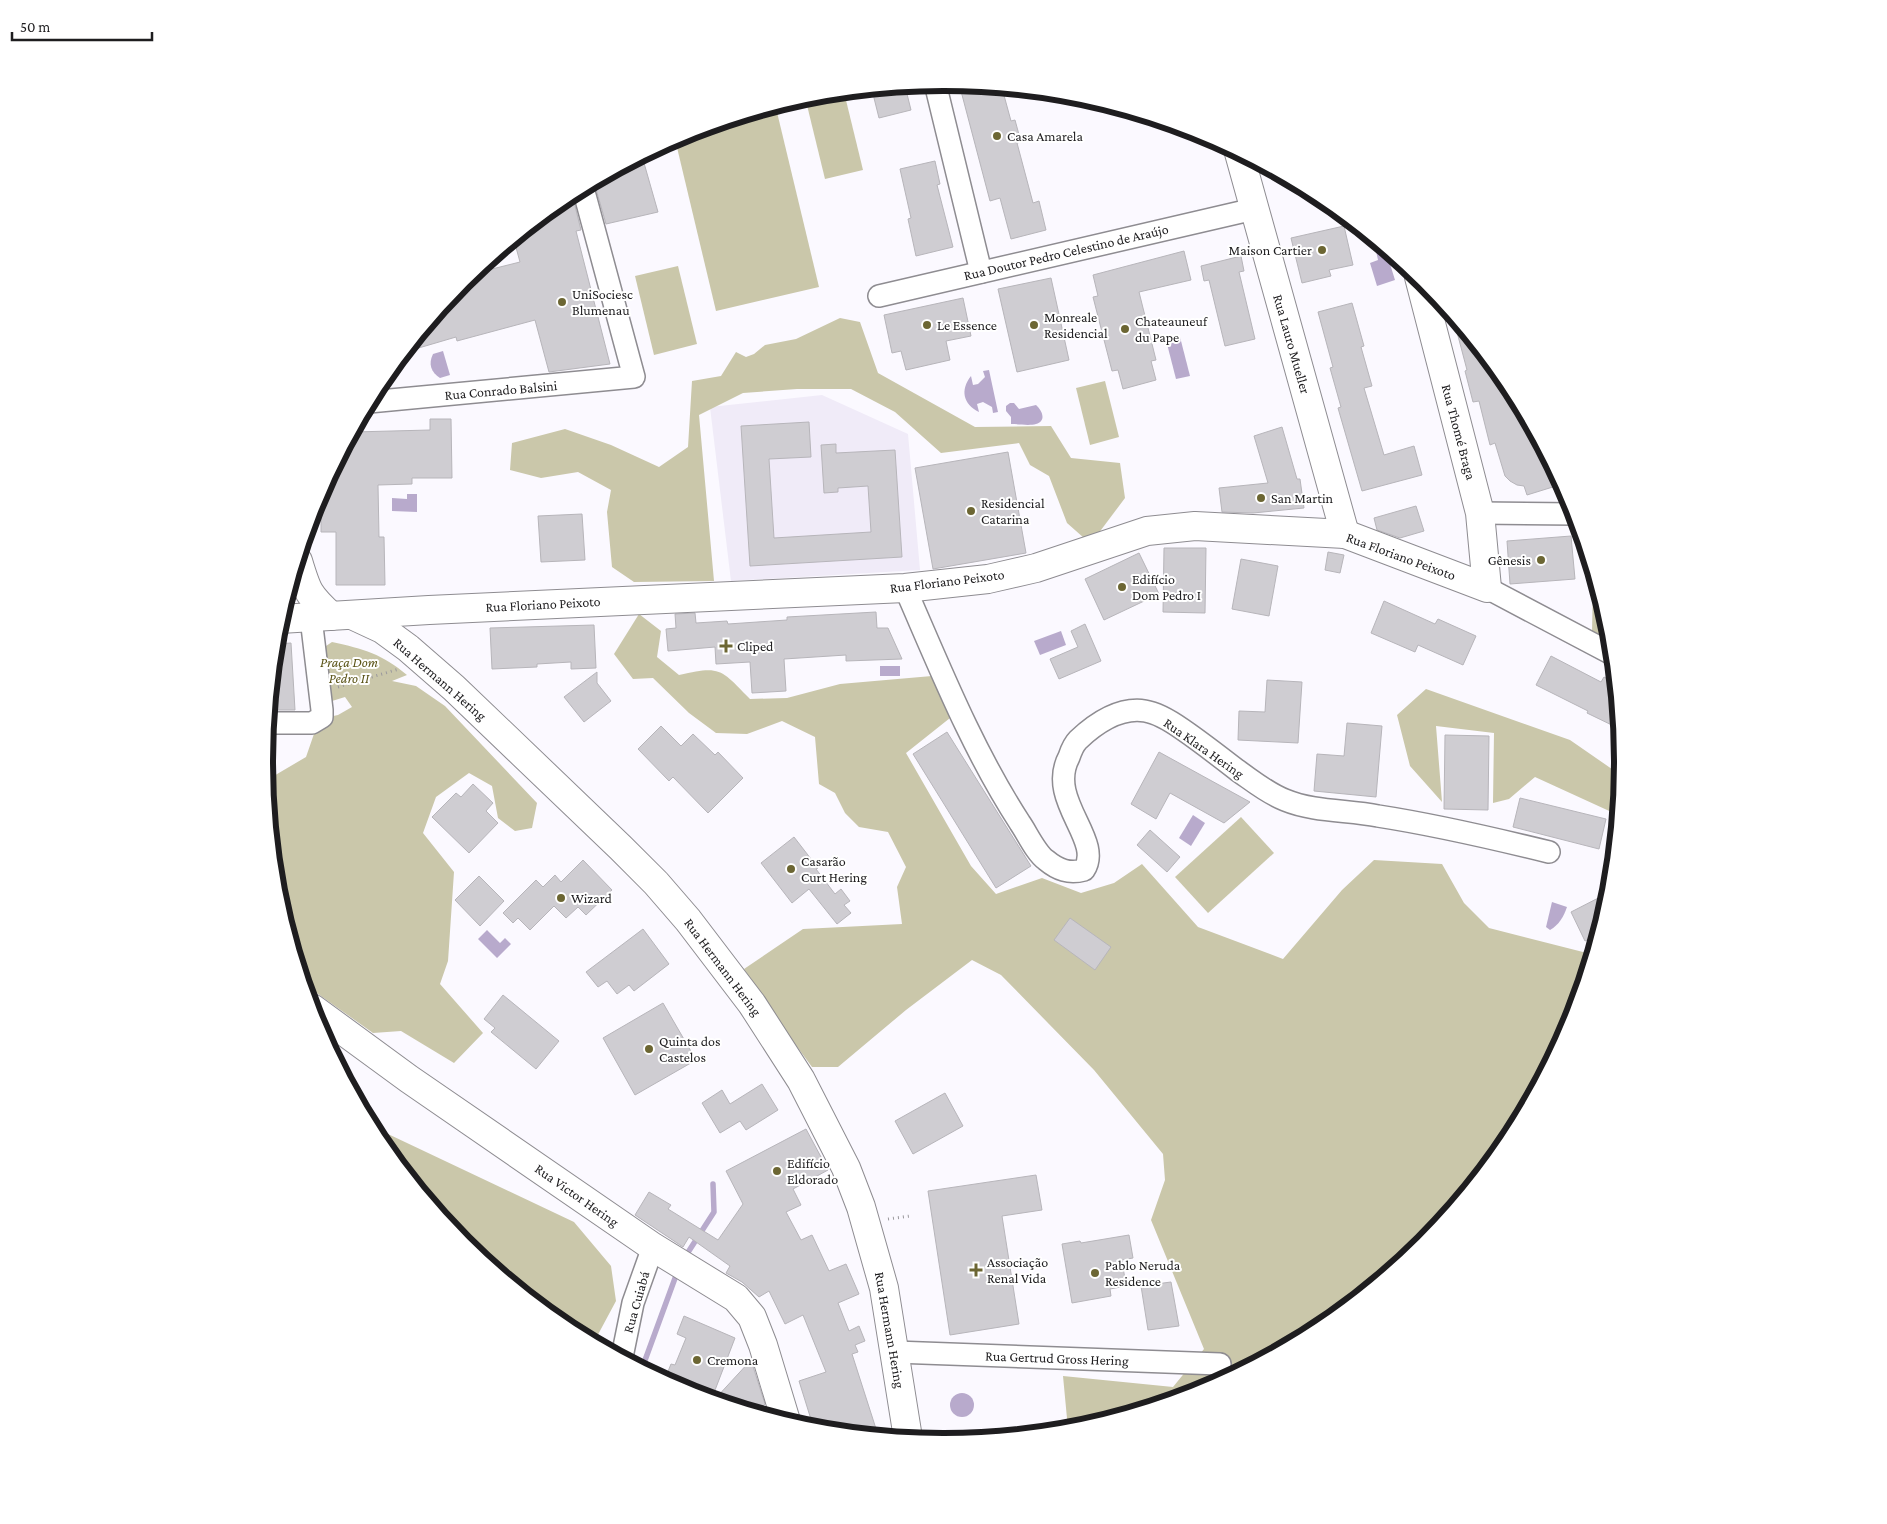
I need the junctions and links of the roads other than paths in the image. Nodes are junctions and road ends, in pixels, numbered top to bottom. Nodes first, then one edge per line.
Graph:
1 (937, 91) edge
2 (1241, 161) edge
3 (585, 195) edge
4 (1254, 209) junction
5 (981, 272) junction
6 (1423, 294) edge
7 (879, 296) dead end
8 (379, 401) edge
9 (1480, 513) junction
10 (1566, 514) edge
11 (1345, 534) junction
12 (301, 571) edge
13 (306, 588) junction
14 (905, 588) junction
15 (1488, 588) junction
16 (292, 607) edge
17 (332, 616) junction
18 (289, 618) edge
19 (1605, 650) edge
20 (274, 723) edge
21 (1549, 852) dead end
22 (323, 1016) edge
23 (670, 1258) junction
24 (623, 1351) edge
25 (895, 1352) junction
26 (1220, 1364) dead end
27 (784, 1413) edge
28 (907, 1431) edge

1 - 5 street
2 - 4 street, Rua Lauro Mueller
3 - 8 street, Rua Conrado Balsini
4 - 5 street, Rua Doutor Pedro Celestino de Araújo
4 - 11 street, Rua Lauro Mueller
5 - 7 street, Rua Doutor Pedro Celestino de Araújo
6 - 9 street, Rua Thomé Braga
9 - 10 street
9 - 15 street, Rua Thomé Braga
11 - 14 street, Rua Floriano Peixoto
11 - 15 street, Rua Floriano Peixoto
12 - 13 street
13 - 16 street
13 - 17 street
14 - 17 street, Rua Floriano Peixoto
14 - 21 street, Rua Klara Hering
15 - 19 street, Rua Floriano Peixoto
17 - 18 street, Rua Floriano Peixoto
17 - 20 street
17 - 25 street, Rua Hermann Hering
22 - 23 street, Rua Victor Hering
23 - 24 street, Rua Cuiabá
23 - 27 street, Rua Victor Hering
25 - 26 street, Rua Gertrud Gross Hering
25 - 28 street, Rua Hermann Hering

